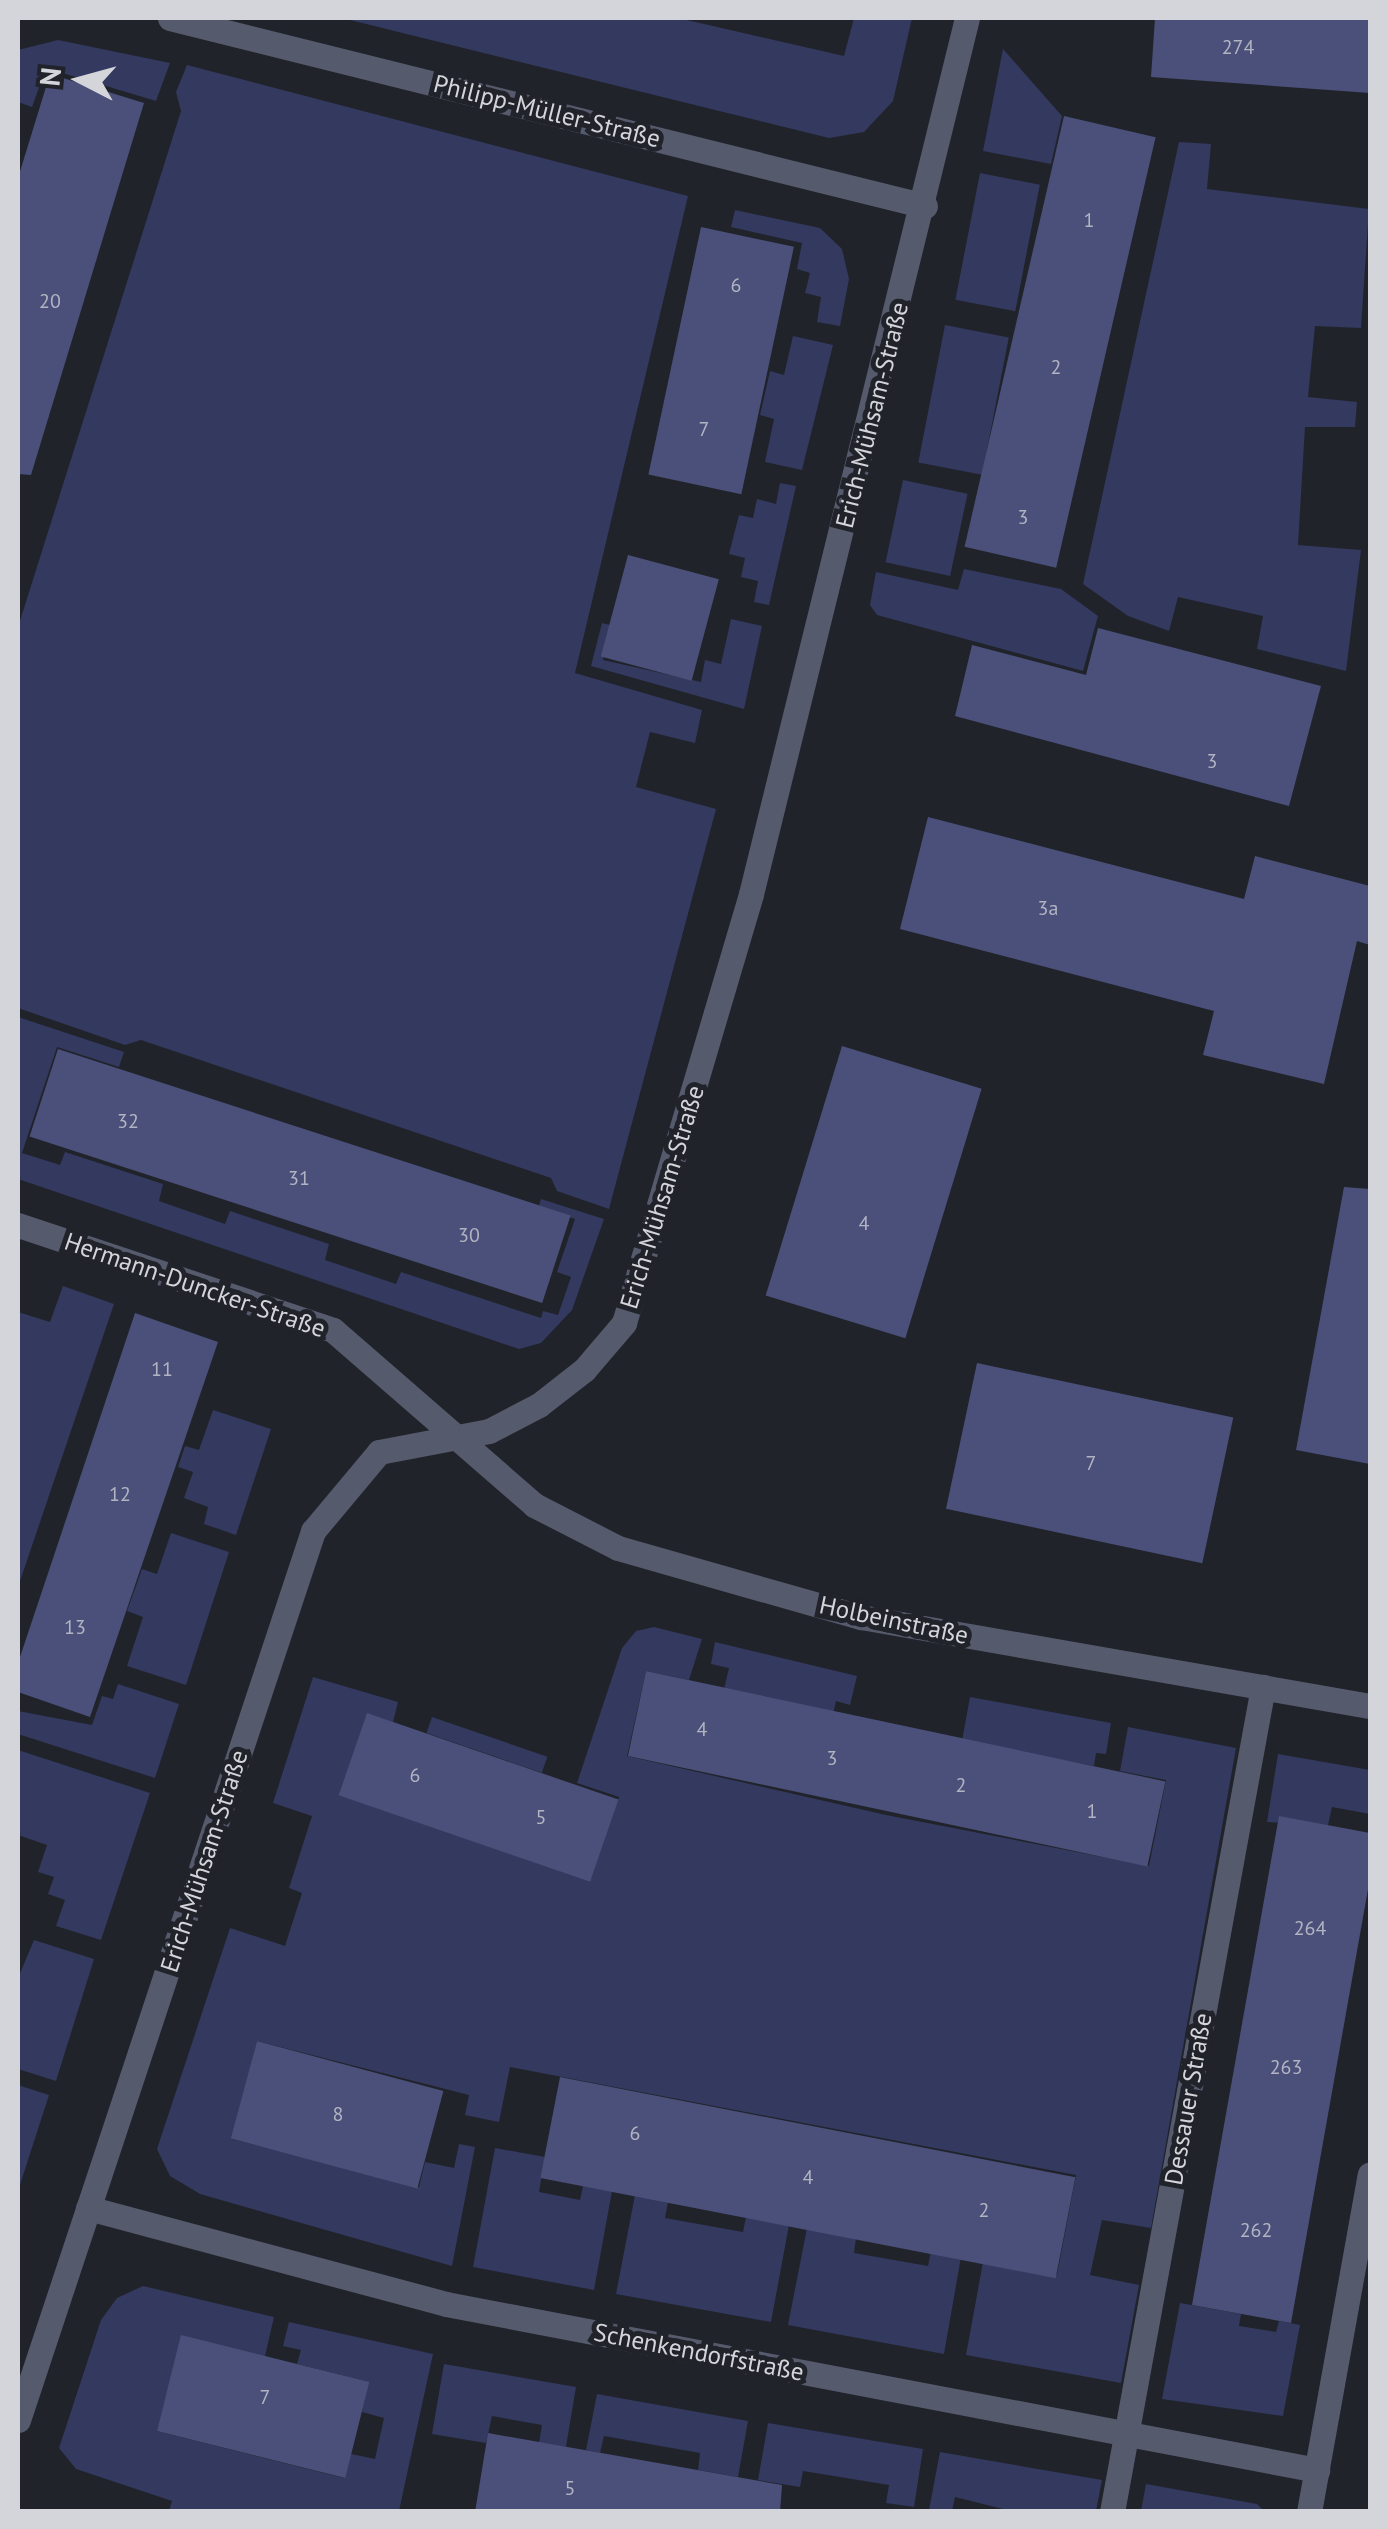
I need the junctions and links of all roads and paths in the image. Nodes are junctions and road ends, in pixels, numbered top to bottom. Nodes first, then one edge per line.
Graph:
1 (170, 18) edge
2 (967, 18) edge
3 (924, 206) junction
4 (18, 1225) edge
5 (453, 1440) junction
6 (1263, 1686) junction
7 (1370, 1706) edge
8 (1370, 2174) edge
9 (88, 2208) junction
10 (18, 2420) edge
11 (1127, 2435) junction
12 (1317, 2470) junction
13 (1112, 2512) edge
14 (1309, 2512) edge

1 - 3 street, Philipp-Müller-Straße
2 - 3 street, Erich-Mühsam-Straße
3 - 5 street, Erich-Mühsam-Straße
4 - 5 street, Hermann-Duncker-Straße
5 - 6 street, Holbeinstraße
5 - 9 street, Erich-Mühsam-Straße
6 - 7 street, Holbeinstraße
6 - 11 street, Dessauer Straße
8 - 12 street
9 - 10 street, Erich-Mühsam-Straße
9 - 11 street, Schenkendorfstraße
11 - 12 street, Schenkendorfstraße
11 - 13 street, Dessauer Straße
12 - 14 street

